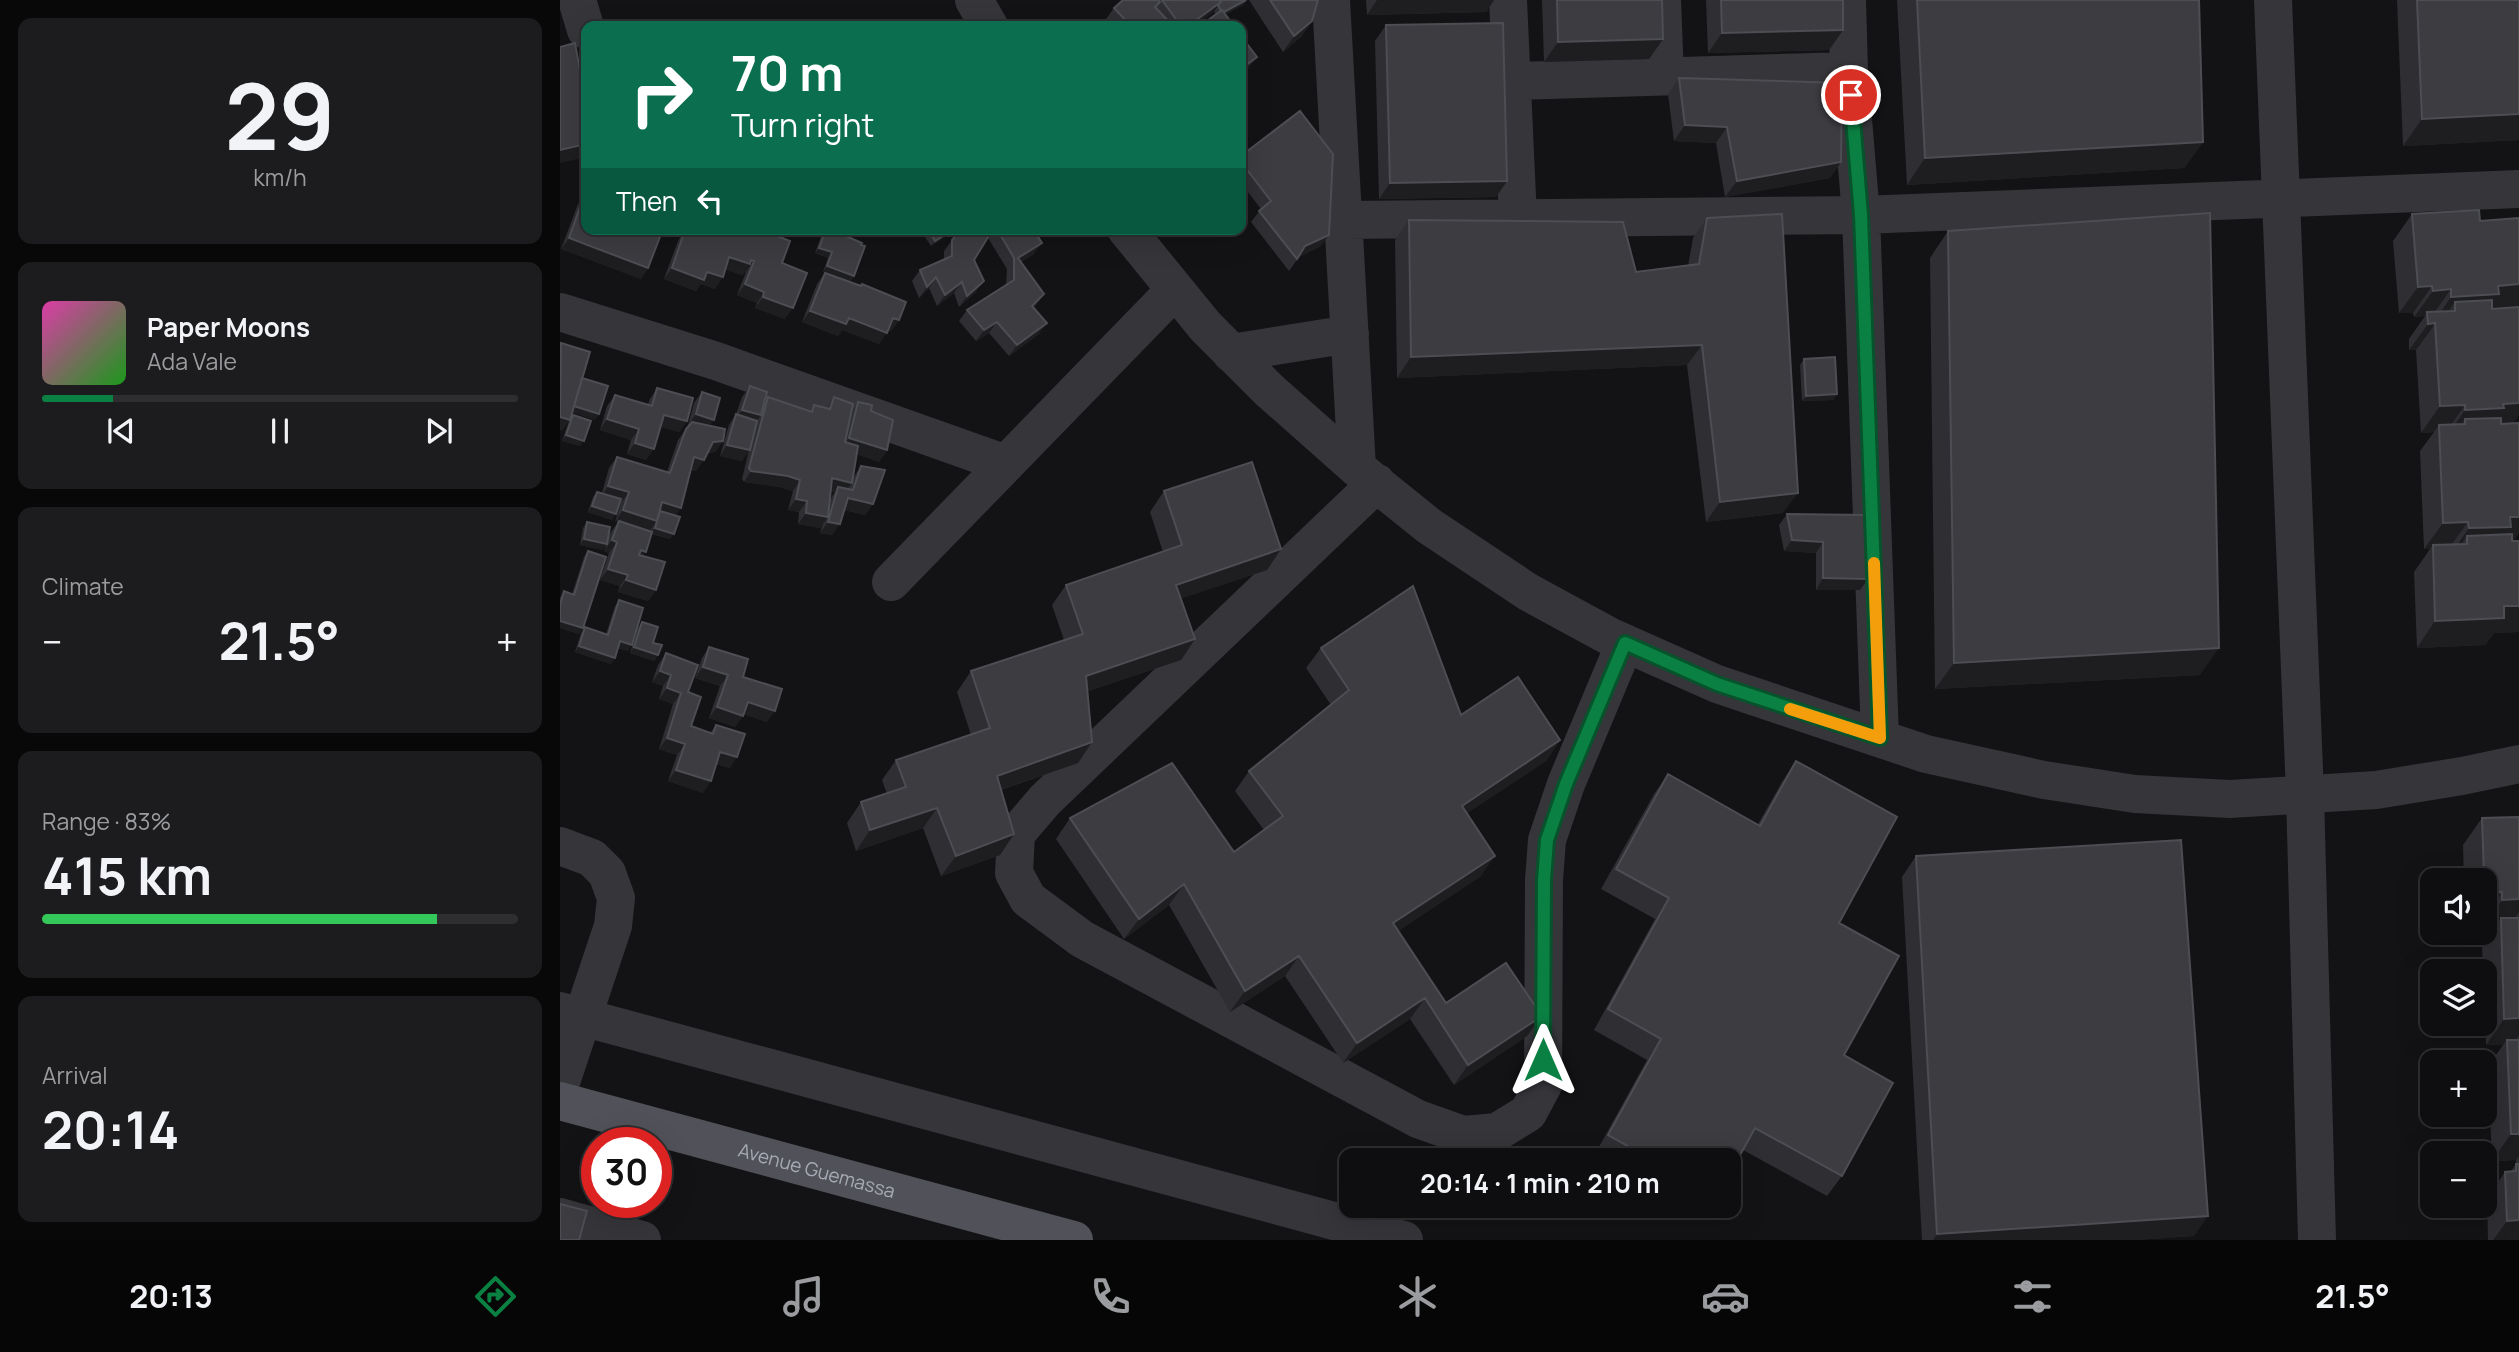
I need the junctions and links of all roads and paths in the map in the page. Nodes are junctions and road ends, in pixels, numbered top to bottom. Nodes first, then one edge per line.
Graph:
1 (577, 0) edge
2 (974, 0) edge
3 (1331, 0) edge
4 (1508, 0) edge
5 (1661, 0) edge
6 (1847, 0) edge
7 (2273, 0) edge
8 (583, 21) edge
9 (986, 21) edge
10 (1849, 71) junction
11 (1665, 76) junction
12 (1512, 81) junction
13 (2519, 189) edge
14 (2281, 199) junction
15 (1861, 215) junction
16 (1518, 218) junction
17 (1343, 220) junction
18 (1131, 235) edge
19 (1175, 290) junction
20 (560, 312) edge
21 (1350, 334) junction
22 (1231, 353) junction
23 (1006, 464) junction
24 (1367, 475) junction
25 (891, 582) dead end
26 (1625, 643) junction
27 (1880, 738) junction
28 (2519, 764) edge
29 (2305, 794) junction
30 (560, 846) edge
31 (572, 1014) edge
32 (560, 1085) edge
33 (560, 1101) edge
34 (560, 1217) edge
35 (1055, 1237) edge
36 (642, 1240) edge
37 (1404, 1240) edge
38 (2317, 1240) edge

1 - 8 street
2 - 9 street
3 - 17 street
4 - 12 street
5 - 11 street
6 - 10 street
7 - 14 street
10 - 11 street
10 - 15 street
11 - 12 street
12 - 16 street
13 - 14 street
14 - 15 street
14 - 29 street
15 - 16 street
15 - 27 street
16 - 17 street
17 - 21 street
18 - 19 street
19 - 22 street
19 - 23 street
20 - 23 street
21 - 22 street
21 - 24 street
22 - 24 street
23 - 25 street
24 - 26 street
24 - 26 street
26 - 27 street
27 - 29 street
28 - 29 street
29 - 38 street
30 - 31 street
31 - 32 street
31 - 37 street
33 - 35 main road, Avenue Guemassa
34 - 36 street

